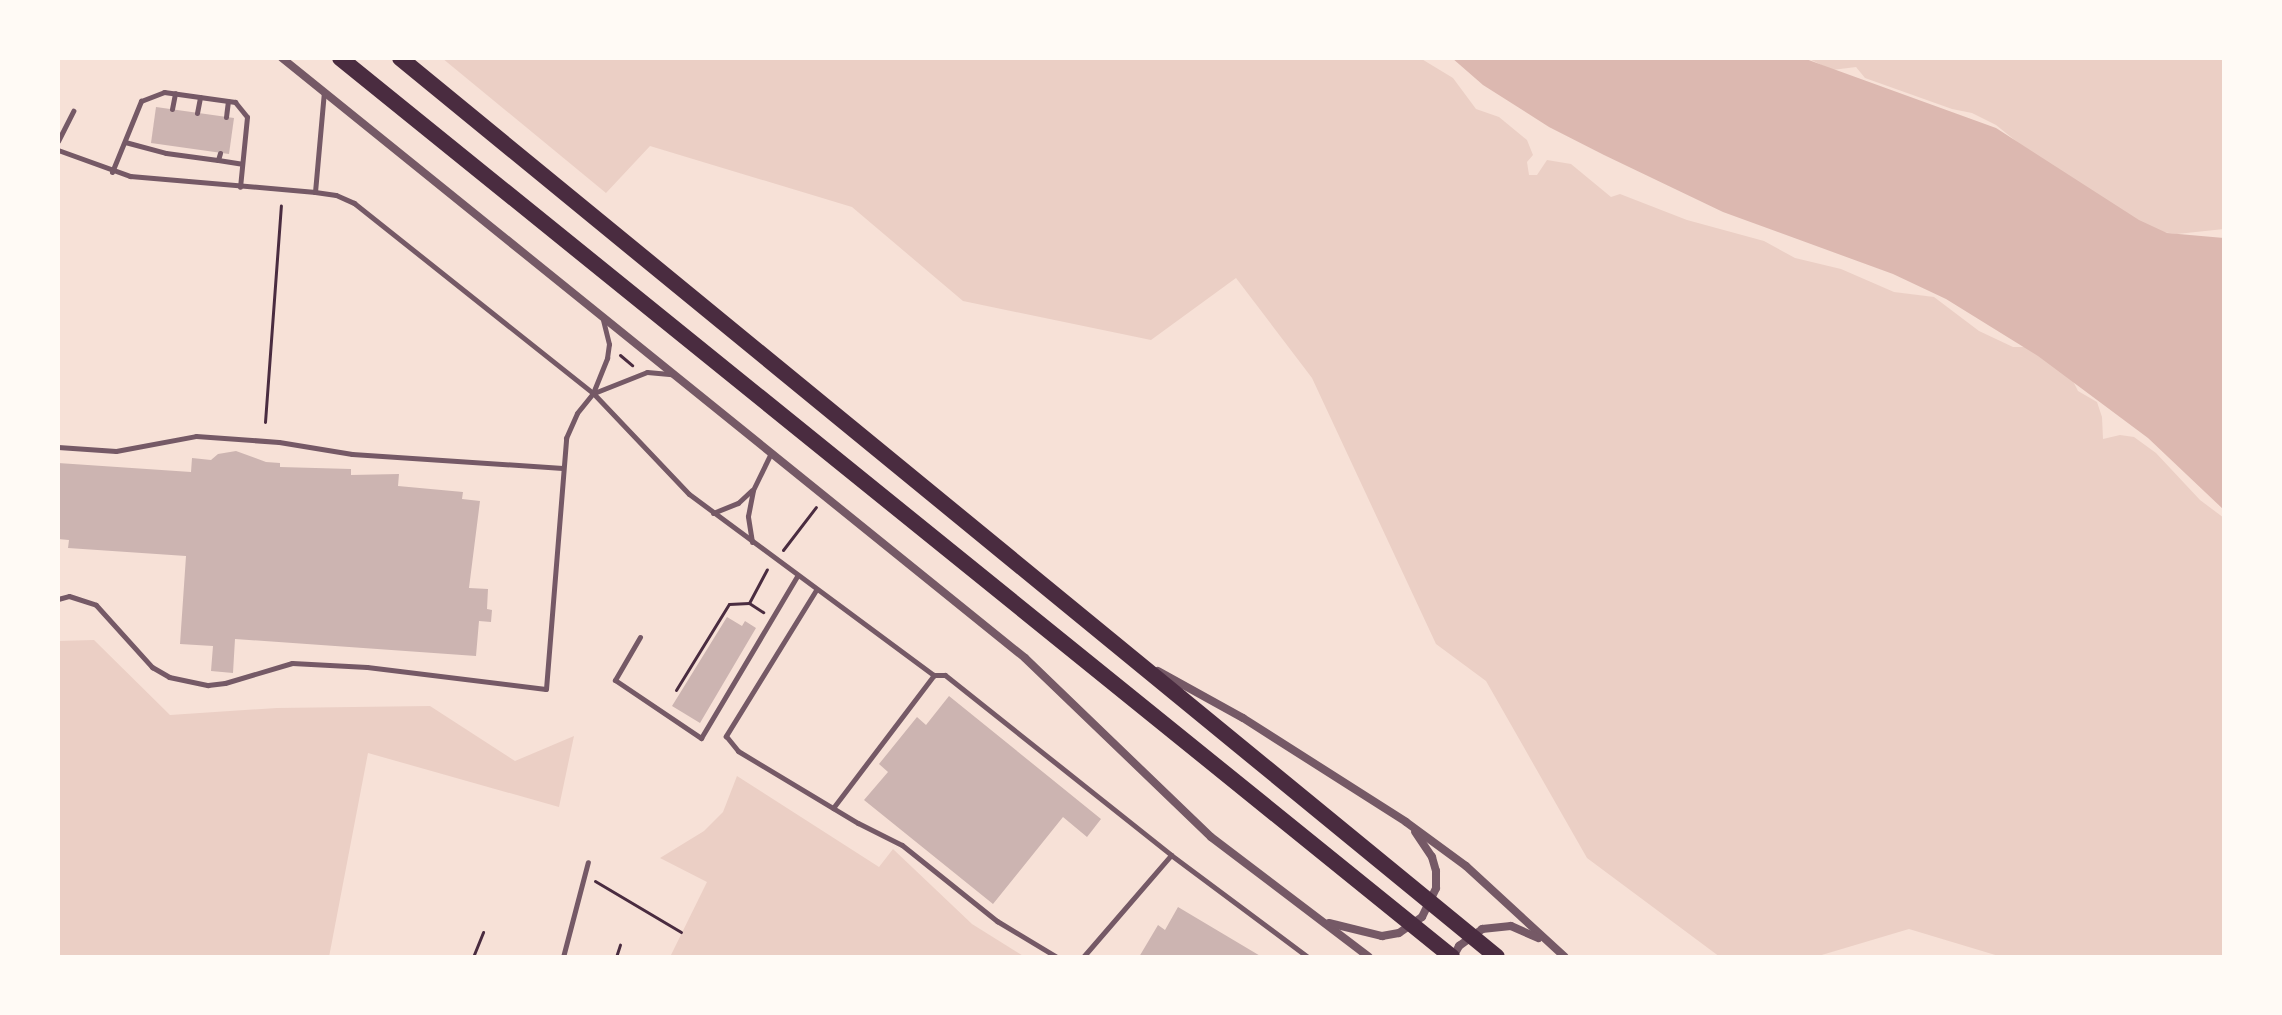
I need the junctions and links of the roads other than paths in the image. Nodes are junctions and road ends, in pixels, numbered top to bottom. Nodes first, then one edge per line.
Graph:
1 (282, 58) edge
2 (340, 58) edge
3 (400, 58) edge
4 (324, 90) junction
5 (175, 93) junction
6 (200, 97) junction
7 (228, 101) junction
8 (172, 109) dead end
9 (73, 111) dead end
10 (197, 113) dead end
11 (226, 117) dead end
12 (58, 141) edge
13 (125, 142) junction
14 (193, 149) dead end
15 (58, 150) edge
16 (220, 153) dead end
17 (191, 157) junction
18 (218, 160) junction
19 (242, 164) junction
20 (112, 172) junction
21 (240, 187) junction
22 (315, 192) junction
23 (602, 315) junction
24 (676, 375) junction
25 (593, 393) junction
26 (58, 447) edge
27 (772, 452) junction
28 (563, 468) junction
29 (753, 490) junction
30 (713, 513) junction
31 (752, 544) junction
32 (797, 576) junction
33 (816, 590) junction
34 (58, 599) edge
35 (640, 637) dead end
36 (1125, 653) junction
37 (934, 675) junction
38 (833, 808) junction
39 (1406, 822) junction
40 (1171, 855) junction
41 (588, 862) dead end
42 (1430, 902) junction
43 (1314, 916) junction
44 (1413, 925) junction
45 (1470, 935) junction
46 (1553, 946) junction
47 (563, 957) edge
48 (1057, 957) edge
49 (1083, 957) edge
50 (1308, 957) edge
51 (1369, 957) edge
52 (1452, 957) edge
53 (1497, 957) edge
54 (1565, 957) edge

1 - 4 street
2 - 44 highway
3 - 36 highway
4 - 22 lane
4 - 23 street
5 - 6 lane
5 - 8 lane
5 - 13 lane
6 - 7 lane
6 - 10 lane
7 - 11 lane
7 - 19 lane
9 - 12 lane
13 - 17 lane
13 - 20 lane
14 - 17 lane
15 - 20 lane
16 - 18 lane
17 - 18 lane
18 - 19 lane
19 - 21 lane
20 - 21 lane
21 - 22 lane
22 - 25 lane
23 - 24 street
23 - 25 lane
24 - 25 lane
24 - 27 street
25 - 28 lane
25 - 30 lane
26 - 28 lane
27 - 29 lane
27 - 43 street
28 - 34 lane
29 - 30 lane
29 - 31 lane
30 - 31 lane
31 - 32 lane
32 - 33 lane
32 - 35 lane
33 - 37 lane
33 - 38 lane
36 - 39 street
36 - 42 highway
37 - 38 lane
37 - 40 lane
38 - 48 lane
39 - 42 street
39 - 46 street
40 - 49 lane
40 - 50 lane
41 - 47 lane
42 - 44 street
42 - 45 highway
43 - 44 street
43 - 51 street
44 - 52 highway
45 - 46 street
45 - 52 street
45 - 53 highway
46 - 54 street

